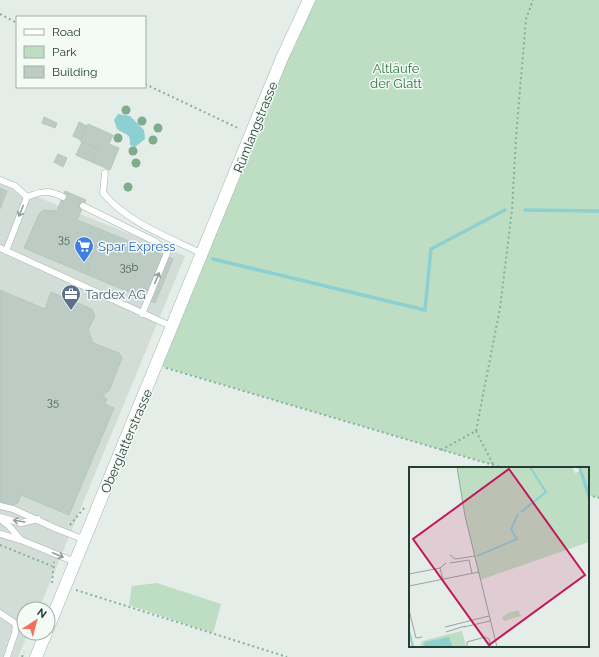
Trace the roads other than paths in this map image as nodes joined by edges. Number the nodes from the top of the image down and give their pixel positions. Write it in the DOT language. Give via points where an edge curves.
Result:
graph roads {
  1 [pos="309,0"];
  2 [pos="105,173"];
  3 [pos="0,180"];
  4 [pos="27,197"];
  5 [pos="62,197"];
  6 [pos="83,206"];
  7 [pos="3,250"];
  8 [pos="203,254"];
  9 [pos="142,314"];
  10 [pos="173,327"];
  11 [pos="0,506"];
  12 [pos="0,518"];
  13 [pos="38,519"];
  14 [pos="0,534"];
  15 [pos="21,540"];
  16 [pos="85,540"];
  17 [pos="75,562"];
  18 [pos="56,608"];
  19 [pos="0,613"];
  20 [pos="43,641"];
  21 [pos="7,657"];
  22 [pos="36,657"];
  1 -- 8 [label="street, Rümlangstrasse" via="282,58"];
  2 -- 8 [label="lane" via="103,193 114,206 131,218"];
  3 -- 4 [label="lane" via="15,186"];
  4 -- 5 [label="lane" via="42,191 54,192"];
  4 -- 7 [label="lane, one-way"];
  9 -- 6 [label="lane, one-way" via="167,253 156,242"];
  7 -- 9 [label="lane"];
  8 -- 10 [label="street, Oberglatterstrasse"];
  9 -- 10 [label="lane"];
  10 -- 16 [label="street, Oberglatterstrasse"];
  11 -- 13 [label="lane"];
  13 -- 12 [label="lane, one-way" via="21,523"];
  12 -- 15 [label="lane"];
  13 -- 16 [label="lane"];
  14 -- 15 [label="lane"];
  15 -- 17 [label="lane, one-way"];
  16 -- 17 [label="street, Oberglatterstrasse"];
  17 -- 18 [label="street, Oberglatterstrasse"];
  19 -- 21 [label="lane" via="16,624"];
  20 -- 22 [label="street"];
}
